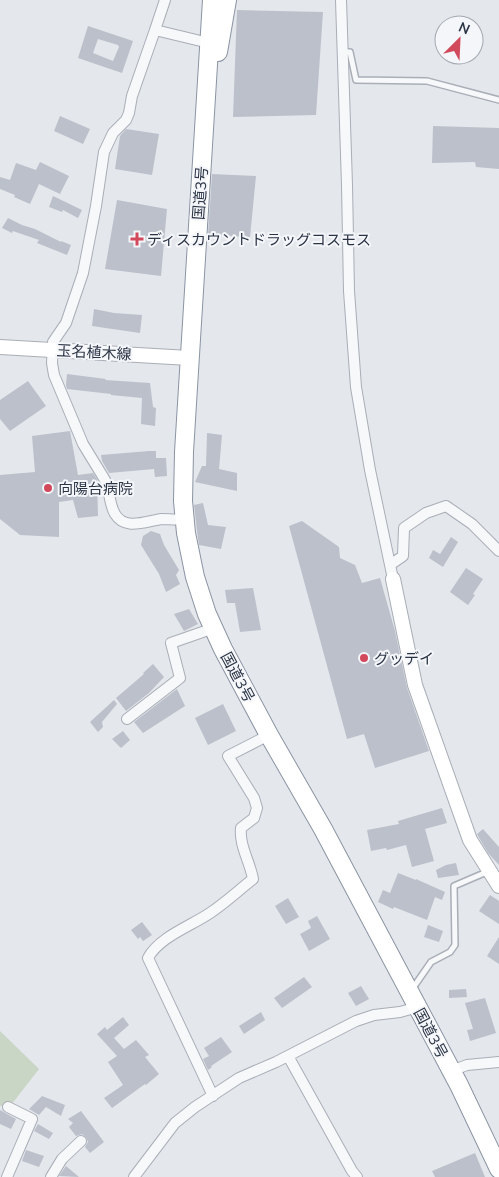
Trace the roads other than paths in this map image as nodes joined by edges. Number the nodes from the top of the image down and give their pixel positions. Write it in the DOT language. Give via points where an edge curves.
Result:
graph roads {
  1 [pos="165,0"];
  2 [pos="212,0"];
  3 [pos="228,0"];
  4 [pos="340,0"];
  5 [pos="154,30"];
  6 [pos="209,43"];
  7 [pos="342,52"];
  8 [pos="499,100"];
  9 [pos="204,132"];
  10 [pos="0,347"];
  11 [pos="52,350"];
  12 [pos="189,358"];
  13 [pos="185,519"];
  14 [pos="499,550"];
  15 [pos="390,564"];
  16 [pos="393,578"];
  17 [pos="214,628"];
  18 [pos="127,719"];
  19 [pos="269,735"];
  20 [pos="490,871"];
  21 [pos="499,886"];
  22 [pos="414,1000"];
  23 [pos="288,1056"];
  24 [pos="499,1062"];
  25 [pos="451,1071"];
  26 [pos="213,1096"];
  27 [pos="8,1107"];
  28 [pos="81,1141"];
  29 [pos="499,1168"];
  30 [pos="7,1177"];
  31 [pos="51,1177"];
  32 [pos="134,1177"];
  33 [pos="357,1177"];
  1 -- 5 [label="street"];
  2 -- 6 [label="highway, 国道3号"];
  3 -- 9 [label="highway, 国道3号"];
  4 -- 7 [label="street"];
  5 -- 6 [label="street"];
  5 -- 11 [label="street" via="129,113 113,133 104,152 82,274 66,323 53,342"];
  6 -- 9 [label="highway, 国道3号"];
  7 -- 8 [label="lane" via="350,52 356,80 427,81"];
  7 -- 15 [label="street" via="349,291 356,387"];
  9 -- 12 [label="highway, 国道3号"];
  10 -- 11 [label="street, 玉名植木線"];
  11 -- 12 [label="street, 玉名植木線"];
  11 -- 13 [label="street" via="54,375 83,444 108,486 114,513 125,523 133,524"];
  12 -- 13 [label="highway, 国道3号" via="184,452"];
  13 -- 17 [label="highway, 国道3号" via="194,577"];
  14 -- 15 [label="street" via="472,524 446,506 426,513 404,528 403,556"];
  15 -- 16 [label="street"];
  16 -- 20 [label="street" via="415,685 470,840"];
  17 -- 18 [label="street" via="171,643 180,678"];
  17 -- 19 [label="highway, 国道3号"];
  19 -- 22 [label="highway, 国道3号"];
  19 -- 26 [label="street" via="228,756 257,808 254,818 241,828 240,837 253,879 212,912 165,940 148,958"];
  20 -- 21 [label="street"];
  20 -- 22 [label="lane" via="454,886 455,945 450,952 431,962"];
  22 -- 23 [label="street" via="400,1012 356,1021"];
  22 -- 25 [label="highway, 国道3号"];
  23 -- 26 [label="street" via="240,1078"];
  23 -- 33 [label="street"];
  24 -- 25 [label="street" via="467,1065"];
  25 -- 29 [label="highway, 国道3号"];
  26 -- 32 [label="street" via="175,1123"];
  27 -- 30 [label="street" via="32,1119"];
  28 -- 31 [label="street" via="62,1159"];
}
